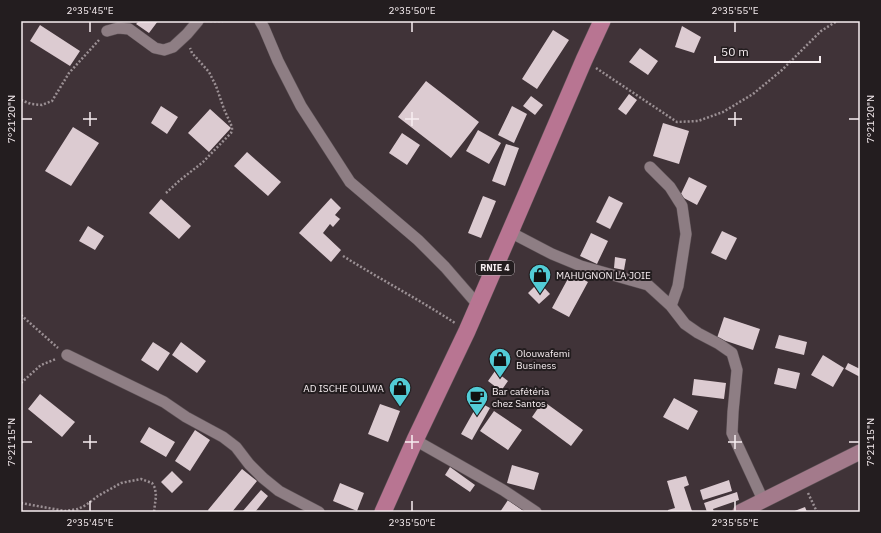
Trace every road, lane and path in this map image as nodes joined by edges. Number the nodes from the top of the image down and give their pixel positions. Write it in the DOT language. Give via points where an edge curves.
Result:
graph roads {
  1 [pos="198,21"];
  2 [pos="209,21"];
  3 [pos="223,21"];
  4 [pos="260,21"];
  5 [pos="602,21"];
  6 [pos="837,21"];
  7 [pos="107,31"];
  8 [pos="187,34"];
  9 [pos="584,60"];
  10 [pos="21,100"];
  11 [pos="650,166"];
  12 [pos="166,193"];
  13 [pos="510,232"];
  14 [pos="343,256"];
  15 [pos="478,305"];
  16 [pos="671,306"];
  17 [pos="21,315"];
  18 [pos="467,331"];
  19 [pos="67,355"];
  20 [pos="21,383"];
  21 [pos="415,440"];
  22 [pos="860,452"];
  23 [pos="802,481"];
  24 [pos="763,500"];
  25 [pos="21,503"];
  26 [pos="154,512"];
  27 [pos="319,512"];
  28 [pos="383,512"];
  29 [pos="536,512"];
  30 [pos="740,512"];
  31 [pos="817,512"];
  1 -- 8 [label="street"];
  2 -- 3 [label="path"];
  4 -- 15 [label="street" via="301,106 350,182 418,240"];
  5 -- 9 [label="main road, RNIE 4"];
  6 -- 9 [label="path" via="821,31 782,70 753,94 723,112 698,121 677,122"];
  7 -- 8 [label="street" via="129,29 155,48 164,50 174,47"];
  7 -- 10 [label="path" via="69,73 52,101 42,105"];
  8 -- 12 [label="path" via="192,53 213,79 232,130 203,162"];
  9 -- 13 [label="main road, RNIE 4"];
  11 -- 16 [label="street" via="670,187 682,206 686,234 678,286"];
  13 -- 15 [label="main road, RNIE 4"];
  13 -- 16 [label="street" via="581,266 648,285"];
  14 -- 18 [label="path"];
  15 -- 18 [label="main road, RNIE 4"];
  16 -- 24 [label="street" via="685,324 732,353 737,370 732,433"];
  17 -- 19 [label="path"];
  18 -- 21 [label="main road, RNIE 4"];
  19 -- 20 [label="path" via="41,364"];
  19 -- 27 [label="street" via="164,402 223,437 236,447 263,478 280,491"];
  21 -- 28 [label="main road, RNIE 4"];
  21 -- 29 [label="street" via="503,490"];
  22 -- 23 [label="street"];
  23 -- 24 [label="street"];
  23 -- 31 [label="path"];
  24 -- 30 [label="street"];
  25 -- 26 [label="path" via="65,511 78,509 121,483 141,479 152,483 155,488"];
}
